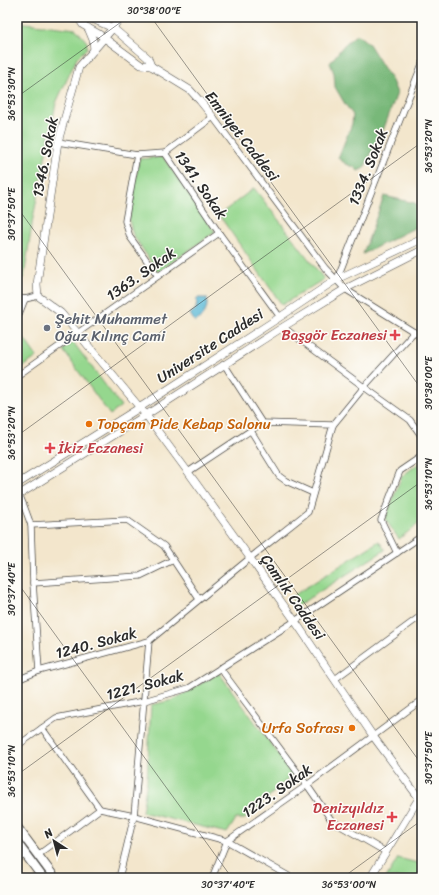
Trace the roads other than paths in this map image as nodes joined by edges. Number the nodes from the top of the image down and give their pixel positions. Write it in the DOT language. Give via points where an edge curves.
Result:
graph roads {
  1 [pos="62,17"];
  2 [pos="88,17"];
  3 [pos="120,17"];
  4 [pos="79,18"];
  5 [pos="88,28"];
  6 [pos="113,28"];
  7 [pos="105,38"];
  8 [pos="94,50"];
  9 [pos="422,64"];
  10 [pos="151,66"];
  11 [pos="213,117"];
  12 [pos="58,142"];
  13 [pos="165,153"];
  14 [pos="137,155"];
  15 [pos="219,233"];
  16 [pos="422,239"];
  17 [pos="422,250"];
  18 [pos="158,276"];
  19 [pos="337,279"];
  20 [pos="345,289"];
  21 [pos="38,296"];
  22 [pos="17,298"];
  23 [pos="25,299"];
  24 [pos="280,317"];
  25 [pos="17,319"];
  26 [pos="283,327"];
  27 [pos="414,332"];
  28 [pos="79,333"];
  29 [pos="422,337"];
  30 [pos="224,364"];
  31 [pos="17,376"];
  32 [pos="364,387"];
  33 [pos="139,408"];
  34 [pos="146,415"];
  35 [pos="262,423"];
  36 [pos="333,425"];
  37 [pos="251,431"];
  38 [pos="422,437"];
  39 [pos="422,456"];
  40 [pos="188,472"];
  41 [pos="17,484"];
  42 [pos="313,493"];
  43 [pos="18,495"];
  44 [pos="31,525"];
  45 [pos="422,536"];
  46 [pos="397,553"];
  47 [pos="250,558"];
  48 [pos="173,560"];
  49 [pos="32,583"];
  50 [pos="199,599"];
  51 [pos="422,615"];
  52 [pos="295,621"];
  53 [pos="149,641"];
  54 [pos="220,668"];
  55 [pos="39,671"];
  56 [pos="335,679"];
  57 [pos="17,680"];
  58 [pos="422,700"];
  59 [pos="144,701"];
  60 [pos="42,728"];
  61 [pos="373,736"];
  62 [pos="17,746"];
  63 [pos="307,785"];
  64 [pos="421,800"];
  65 [pos="100,809"];
  66 [pos="134,816"];
  67 [pos="17,827"];
  68 [pos="227,841"];
  69 [pos="17,843"];
  70 [pos="386,852"];
  71 [pos="25,854"];
  72 [pos="38,855"];
  73 [pos="17,860"];
  74 [pos="43,878"];
  75 [pos="55,878"];
  76 [pos="119,878"];
  77 [pos="212,878"];
  78 [pos="289,878"];
  79 [pos="370,878"];
  1 -- 4 [label="street, Emniyet Caddesi"];
  2 -- 4 [label="street, Emniyet Caddesi"];
  2 -- 6 [label="street, Emniyet Caddesi"];
  3 -- 6 [label="street, 1346. Sokak"];
  4 -- 5 [label="street"];
  5 -- 7 [label="street"];
  5 -- 8 [label="street"];
  6 -- 7 [label="street, 1346. Sokak"];
  6 -- 10 [label="street, Emniyet Caddesi" via="148,58"];
  7 -- 8 [label="street, 1346. Sokak"];
  7 -- 10 [label="street" via="141,65"];
  8 -- 12 [label="street, 1346. Sokak" via="79,67"];
  9 -- 19 [label="street, 1334. Sokak"];
  10 -- 11 [label="street, Emniyet Caddesi" via="190,90"];
  11 -- 13 [label="street"];
  11 -- 19 [label="street, Emniyet Caddesi" via="325,268"];
  12 -- 14 [label="street, 1341. Sokak"];
  12 -- 21 [label="street, 1346. Sokak" via="37,284"];
  13 -- 14 [label="street, 1341. Sokak"];
  13 -- 15 [label="street, 1341. Sokak"];
  14 -- 18 [label="street" via="125,221 130,237"];
  15 -- 18 [label="street, 1363. Sokak"];
  15 -- 24 [label="street, 1341. Sokak"];
  16 -- 19 [label="street, Universite Caddesi"];
  17 -- 20 [label="street, Universite Caddesi"];
  18 -- 28 [label="street, 1363. Sokak"];
  19 -- 20 [label="street, Emniyet Caddesi"];
  19 -- 24 [label="street, Universite Caddesi"];
  20 -- 26 [label="street, Universite Caddesi"];
  20 -- 27 [label="street, Emniyet Caddesi"];
  21 -- 23 [label="street"];
  21 -- 28 [label="street" via="61,312"];
  22 -- 23 [label="street"];
  23 -- 25 [label="street"];
  24 -- 33 [label="street, Universite Caddesi"];
  26 -- 30 [label="street, Universite Caddesi"];
  26 -- 32 [label="street"];
  27 -- 29 [label="street, Emniyet Caddesi"];
  27 -- 32 [label="street"];
  28 -- 31 [label="street, 1363. Sokak"];
  28 -- 33 [label="street"];
  30 -- 34 [label="street, Universite Caddesi"];
  30 -- 35 [label="street"];
  32 -- 36 [label="street"];
  32 -- 38 [label="street" via="410,420"];
  33 -- 34 [label="street, Çamlık Caddesi"];
  33 -- 41 [label="street, Universite Caddesi"];
  34 -- 40 [label="street, Çamlık Caddesi"];
  34 -- 43 [label="street, Universite Caddesi"];
  35 -- 36 [label="street"];
  35 -- 37 [label="street"];
  36 -- 42 [label="street, 1240. Sokak"];
  37 -- 40 [label="street"];
  37 -- 42 [label="street" via="279,476"];
  39 -- 46 [label="street" via="400,471 381,520"];
  40 -- 47 [label="street, Çamlık Caddesi"];
  42 -- 47 [label="street, 1240. Sokak" via="308,512"];
  43 -- 44 [label="street"];
  44 -- 48 [label="street" via="128,520 164,546"];
  44 -- 49 [label="street"];
  45 -- 46 [label="street, 1221. Sokak"];
  46 -- 52 [label="street, 1221. Sokak"];
  47 -- 50 [label="street, 1240. Sokak"];
  47 -- 52 [label="street, Çamlık Caddesi"];
  48 -- 49 [label="street" via="140,576"];
  48 -- 50 [label="street"];
  49 -- 55 [label="street"];
  50 -- 53 [label="street, 1240. Sokak"];
  51 -- 56 [label="street"];
  52 -- 54 [label="street, 1221. Sokak"];
  52 -- 56 [label="street, Çamlık Caddesi"];
  53 -- 55 [label="street, 1240. Sokak"];
  53 -- 59 [label="street"];
  54 -- 59 [label="street, 1221. Sokak" via="189,688"];
  54 -- 63 [label="street"];
  55 -- 57 [label="street, 1240. Sokak"];
  56 -- 61 [label="street, Çamlık Caddesi"];
  58 -- 61 [label="street, 1223. Sokak"];
  59 -- 60 [label="street, 1221. Sokak" via="56,718"];
  59 -- 66 [label="street"];
  60 -- 62 [label="street, 1221. Sokak"];
  60 -- 65 [label="street"];
  61 -- 63 [label="street, 1223. Sokak"];
  61 -- 64 [label="street, Çamlık Caddesi"];
  63 -- 68 [label="street, 1223. Sokak"];
  63 -- 70 [label="street" via="332,821"];
  64 -- 70 [label="street"];
  65 -- 66 [label="street"];
  65 -- 72 [label="street"];
  66 -- 68 [label="street"];
  66 -- 76 [label="street"];
  67 -- 72 [label="main road"];
  68 -- 77 [label="street"];
  68 -- 78 [label="street"];
  69 -- 71 [label="main road"];
  70 -- 79 [label="street"];
  71 -- 73 [label="street"];
  71 -- 74 [label="main road"];
  72 -- 75 [label="main road"];
}
